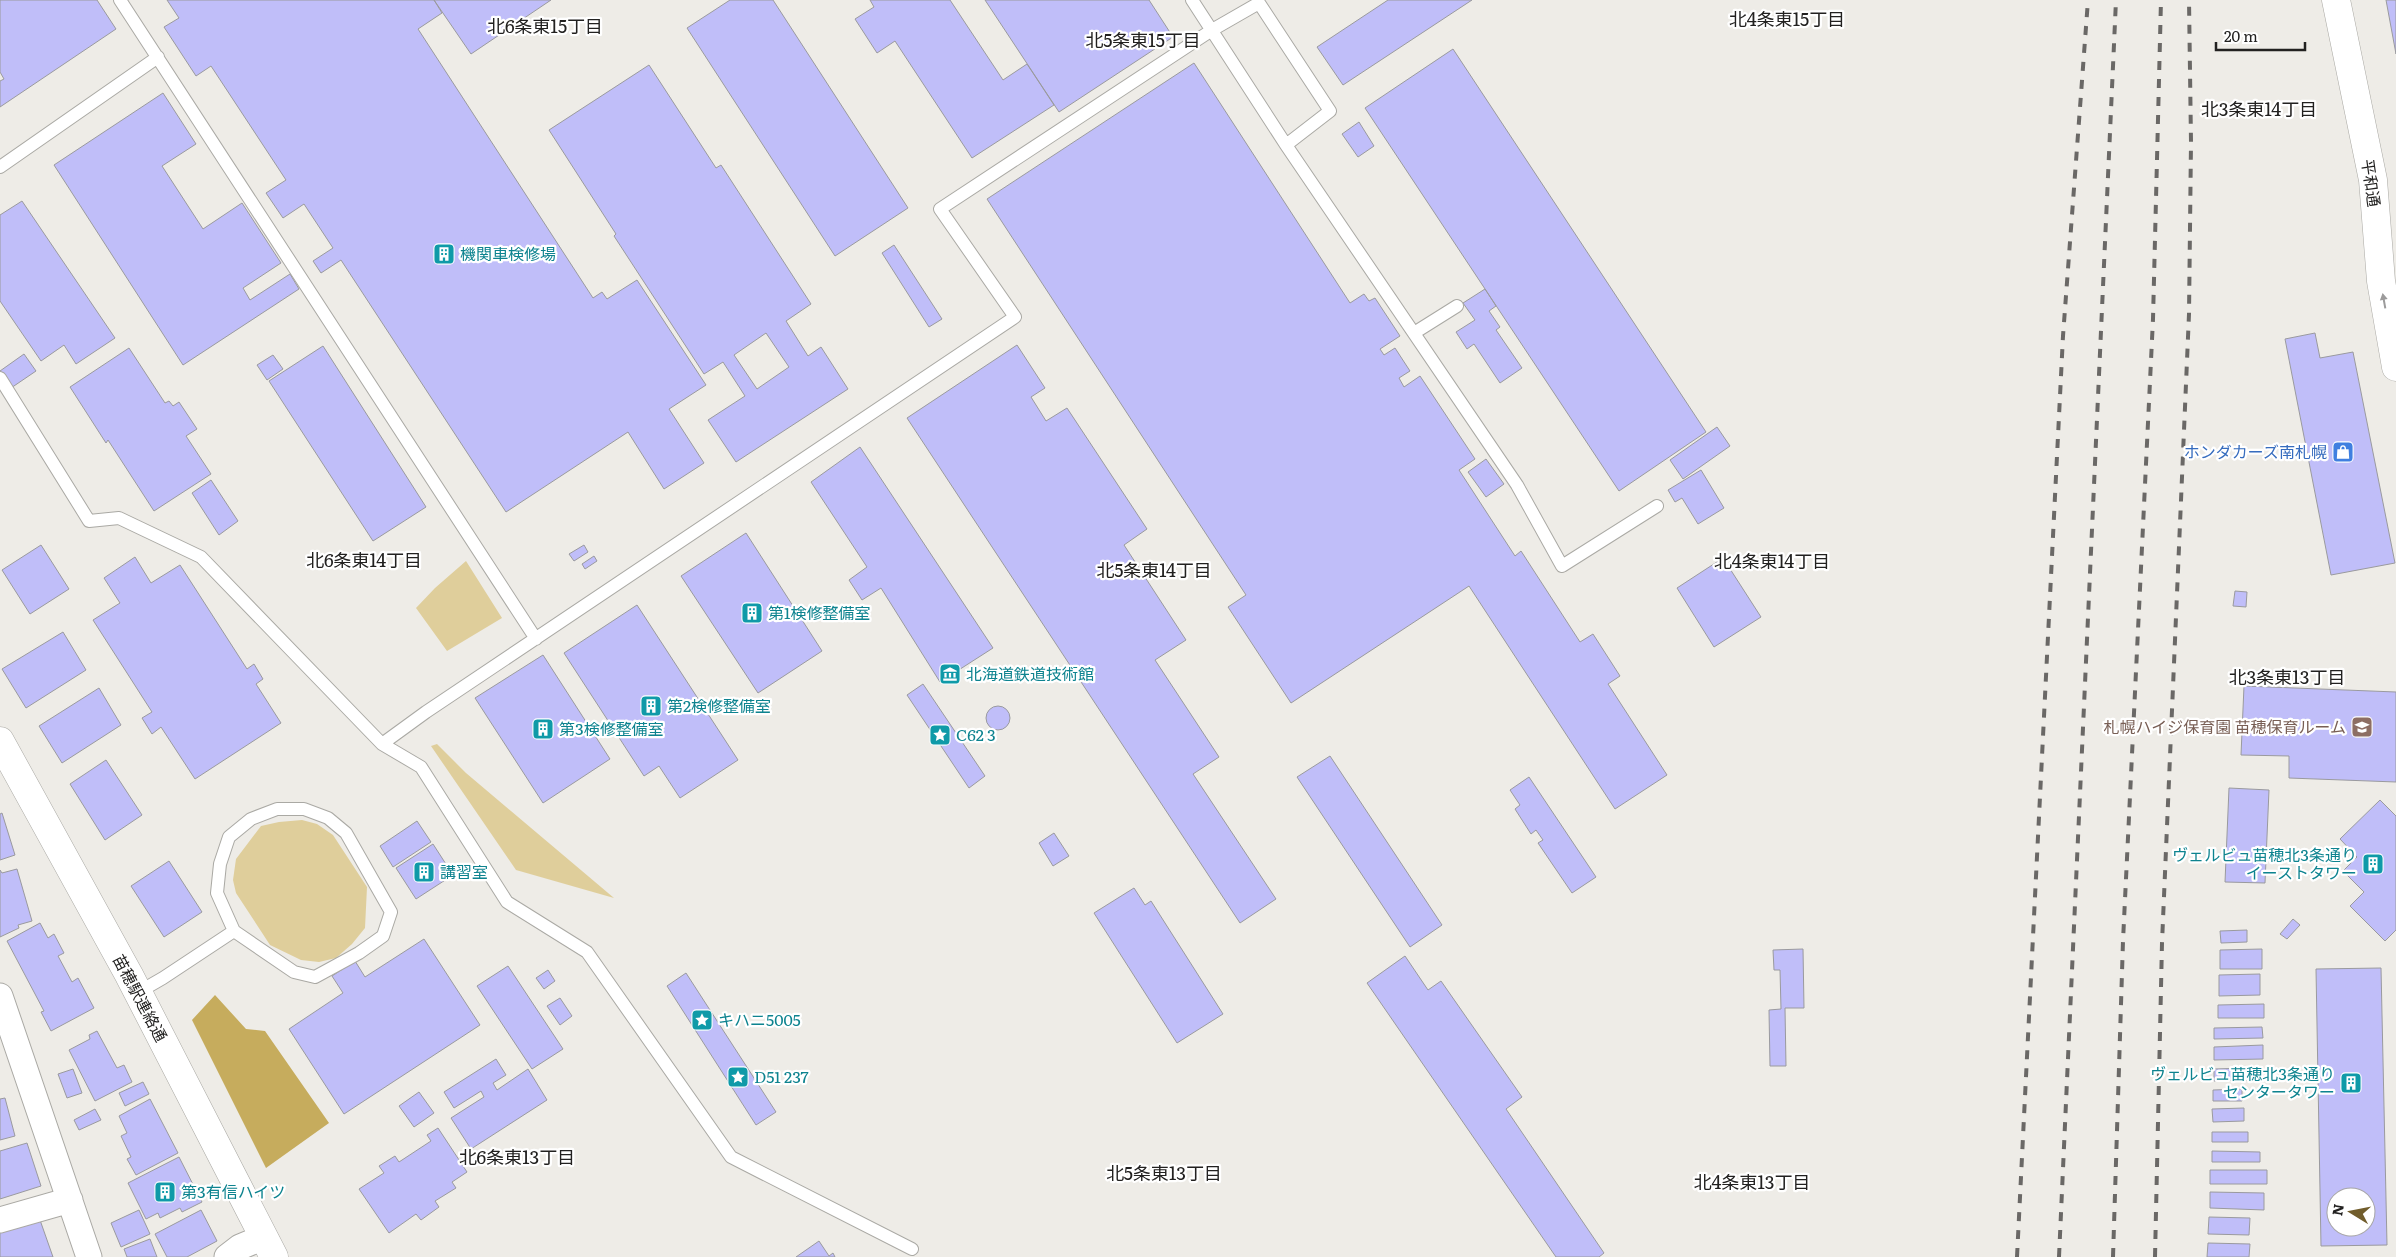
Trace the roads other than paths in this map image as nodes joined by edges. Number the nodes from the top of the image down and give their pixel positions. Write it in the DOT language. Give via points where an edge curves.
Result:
graph roads {
  1 [pos="120,0"];
  2 [pos="1192,0"];
  3 [pos="2336,0"];
  4 [pos="1212,30"];
  5 [pos="158,57"];
  6 [pos="1286,145"];
  7 [pos="0,167"];
  8 [pos="2372,180"];
  9 [pos="2396,241"];
  10 [pos="1457,306"];
  11 [pos="1414,333"];
  12 [pos="2396,366"];
  13 [pos="0,378"];
  14 [pos="1657,506"];
  15 [pos="536,640"];
  16 [pos="0,741"];
  17 [pos="382,744"];
  18 [pos="234,931"];
  19 [pos="137,992"];
  20 [pos="0,996"];
  21 [pos="7,1037"];
  22 [pos="70,1200"];
  23 [pos="0,1220"];
  24 [pos="269,1247"];
  25 [pos="912,1249"];
  26 [pos="90,1257"];
  27 [pos="227,1257"];
  1 -- 5 [label="lane"];
  2 -- 4 [label="lane"];
  3 -- 8 [label="street, 平和通"];
  4 -- 6 [label="lane"];
  4 -- 6 [label="lane" via="1259,3 1330,111"];
  4 -- 15 [label="lane" via="940,209 1015,317"];
  5 -- 7 [label="lane"];
  5 -- 15 [label="lane"];
  6 -- 11 [label="lane"];
  8 -- 9 [label="street"];
  12 -- 8 [label="street, 平和通, one-way" via="2381,281"];
  10 -- 11 [label="lane"];
  11 -- 14 [label="lane" via="1517,485 1562,566"];
  13 -- 17 [label="lane" via="89,521 119,518 201,558"];
  15 -- 17 [label="lane"];
  16 -- 19 [label="street, 苗穂駅連絡通"];
  17 -- 25 [label="lane" via="421,767 508,902 587,952 731,1157"];
  18 -- 18 [label="lane" via="217,893 220,864 226,846 230,837 251,818 277,808 304,809 328,818 346,833 391,912 383,936 315,977 294,972"];
  18 -- 19 [label="lane"];
  19 -- 24 [label="street, 苗穂駅連絡通"];
  20 -- 21 [label="street"];
  21 -- 22 [label="street"];
  22 -- 23 [label="street"];
  22 -- 26 [label="street"];
  24 -- 27 [label="street" via="240,1247"];
}
